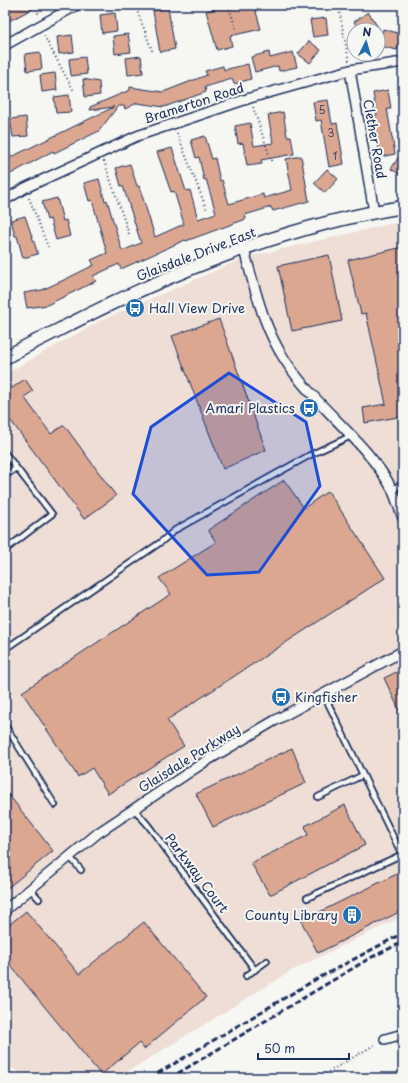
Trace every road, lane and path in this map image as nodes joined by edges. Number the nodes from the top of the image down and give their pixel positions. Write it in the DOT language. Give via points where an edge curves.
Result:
graph roads {
  1 [pos="77,5"];
  2 [pos="135,5"];
  3 [pos="228,5"];
  4 [pos="338,5"];
  5 [pos="38,26"];
  6 [pos="236,29"];
  7 [pos="5,45"];
  8 [pos="153,53"];
  9 [pos="403,62"];
  10 [pos="350,70"];
  11 [pos="74,91"];
  12 [pos="250,98"];
  13 [pos="173,124"];
  14 [pos="101,152"];
  15 [pos="272,163"];
  16 [pos="25,188"];
  17 [pos="5,200"];
  18 [pos="403,207"];
  19 [pos="207,210"];
  20 [pos="374,212"];
  21 [pos="129,234"];
  22 [pos="48,247"];
  23 [pos="244,250"];
  24 [pos="7,354"];
  25 [pos="351,436"];
  26 [pos="5,453"];
  27 [pos="16,468"];
  28 [pos="5,476"];
  29 [pos="403,484"];
  30 [pos="392,489"];
  31 [pos="403,518"];
  32 [pos="5,550"];
  33 [pos="5,649"];
  34 [pos="403,651"];
  35 [pos="323,694"];
  36 [pos="5,725"];
  37 [pos="363,775"];
  38 [pos="318,796"];
  39 [pos="55,805"];
  40 [pos="133,808"];
  41 [pos="403,855"];
  42 [pos="70,857"];
  43 [pos="81,870"];
  44 [pos="30,889"];
  45 [pos="306,898"];
  46 [pos="39,900"];
  47 [pos="5,910"];
  48 [pos="267,961"];
  49 [pos="256,970"];
  50 [pos="246,976"];
  51 [pos="403,1034"];
  52 [pos="385,1039"];
  53 [pos="318,1078"];
  1 -- 5 [label="street"];
  2 -- 8 [label="path"];
  3 -- 6 [label="path"];
  4 -- 10 [label="path"];
  5 -- 7 [label="street"];
  5 -- 11 [label="path"];
  9 -- 10 [label="street, Bramerton Road"];
  10 -- 12 [label="street, Bramerton Road"];
  10 -- 20 [label="street, Clether Road"];
  12 -- 13 [label="street, Bramerton Road"];
  12 -- 15 [label="path"];
  13 -- 14 [label="street, Bramerton Road"];
  13 -- 19 [label="path"];
  14 -- 16 [label="street, Bramerton Road"];
  14 -- 21 [label="path"];
  16 -- 17 [label="street, Bramerton Road"];
  16 -- 22 [label="path"];
  18 -- 20 [label="street, Glaisdale Drive East"];
  20 -- 23 [label="street, Glaisdale Drive East" via="301,231"];
  23 -- 24 [label="street, Glaisdale Drive East" via="144,288"];
  23 -- 25 [label="street" via="270,336 309,391"];
  25 -- 30 [label="street"];
  25 -- 33 [label="lane" via="310,455 175,530"];
  26 -- 27 [label="lane"];
  27 -- 28 [label="lane"];
  27 -- 32 [label="lane" via="52,514"];
  29 -- 30 [label="lane"];
  30 -- 31 [label="street"];
  34 -- 35 [label="street, Glaisdale Parkway"];
  35 -- 37 [label="lane"];
  35 -- 40 [label="street, Glaisdale Parkway" via="203,763"];
  36 -- 39 [label="lane"];
  37 -- 38 [label="lane"];
  37 -- 41 [label="lane"];
  40 -- 42 [label="street, Glaisdale Parkway"];
  40 -- 49 [label="lane, Parkway Court"];
  41 -- 45 [label="lane"];
  42 -- 43 [label="lane"];
  42 -- 44 [label="street, Glaisdale Parkway"];
  44 -- 46 [label="lane"];
  44 -- 47 [label="street, Glaisdale Parkway"];
  48 -- 49 [label="lane"];
  49 -- 50 [label="lane"];
  51 -- 52 [label="street"];
  52 -- 53 [label="path"];
}
